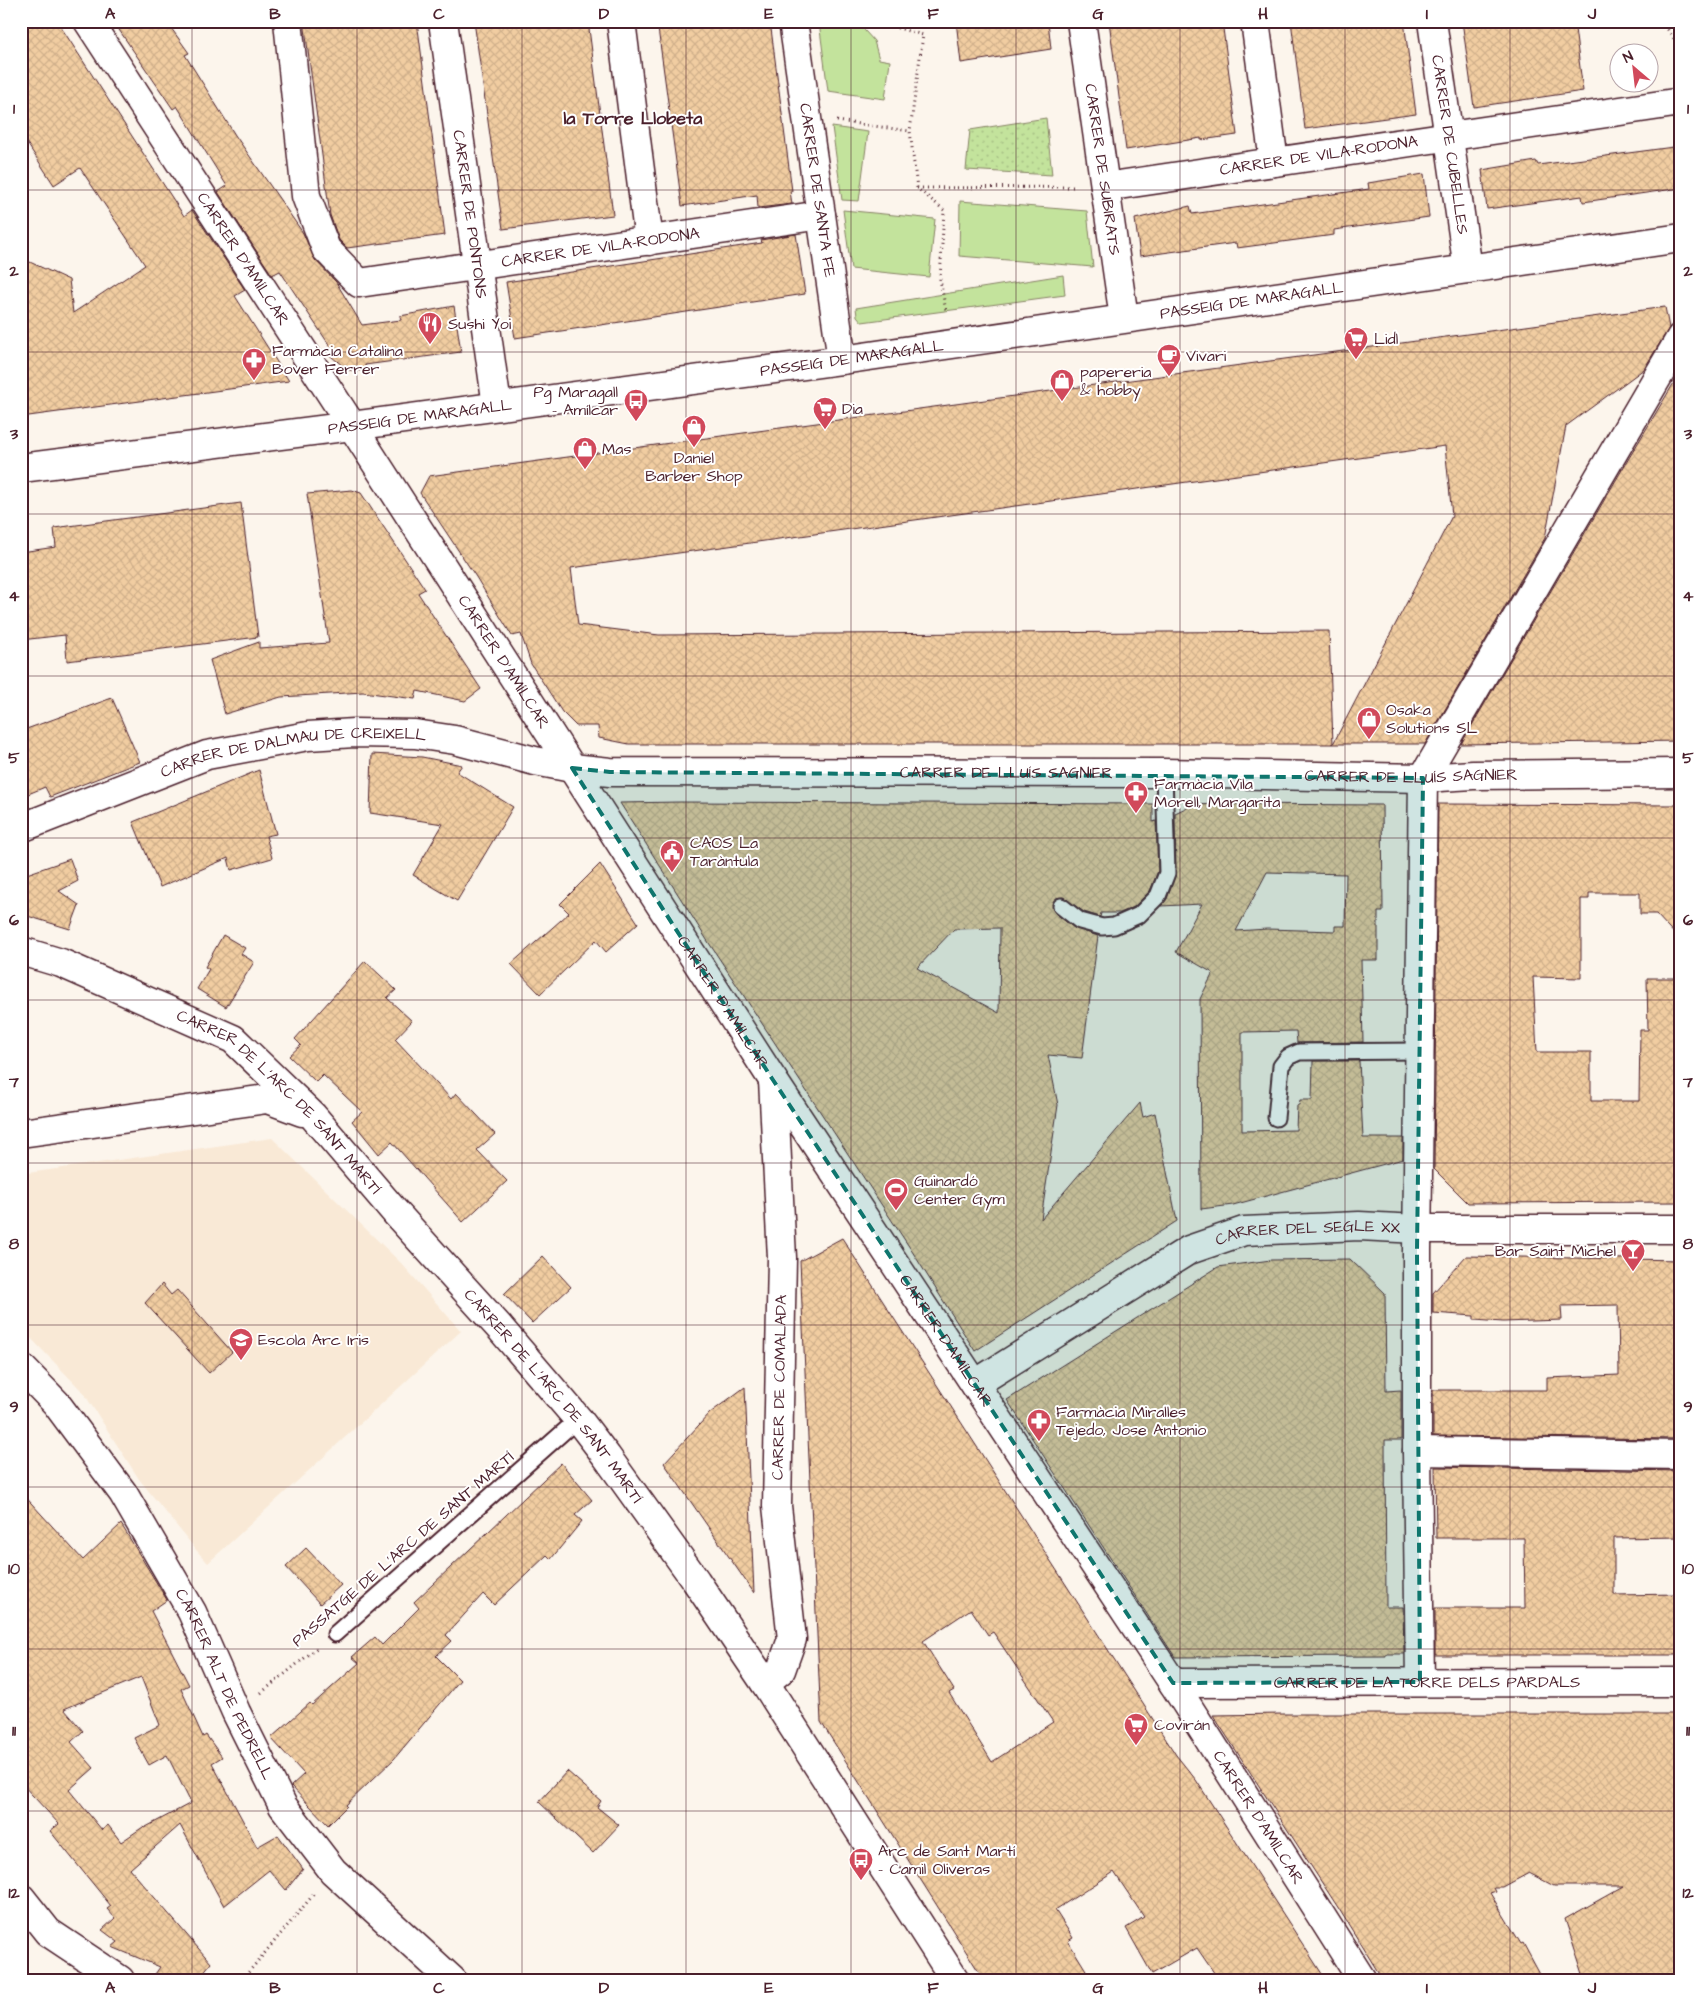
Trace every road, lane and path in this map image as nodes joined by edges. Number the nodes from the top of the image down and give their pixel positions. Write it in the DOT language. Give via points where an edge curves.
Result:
graph roads {
  1 [pos="88,21"];
  2 [pos="288,21"];
  3 [pos="443,21"];
  4 [pos="620,21"];
  5 [pos="793,21"];
  6 [pos="873,21"];
  7 [pos="1081,21"];
  8 [pos="1255,21"];
  9 [pos="1432,21"];
  10 [pos="1662,21"];
  11 [pos="1681,49"];
  12 [pos="1681,102"];
  13 [pos="807,117"];
  14 [pos="910,131"];
  15 [pos="1448,137"];
  16 [pos="1274,162"];
  17 [pos="1105,187"];
  18 [pos="917,188"];
  19 [pos="821,216"];
  20 [pos="1681,238"];
  21 [pos="648,241"];
  22 [pos="477,266"];
  23 [pos="1468,269"];
  24 [pos="946,311"];
  25 [pos="1124,318"];
  26 [pos="1681,336"];
  27 [pos="842,360"];
  28 [pos="496,406"];
  29 [pos="352,426"];
  30 [pos="21,468"];
  31 [pos="572,768"];
  32 [pos="1164,773"];
  33 [pos="1681,773"];
  34 [pos="1423,778"];
  35 [pos="21,828"];
  36 [pos="1060,906"];
  37 [pos="21,951"];
  38 [pos="1420,1051"];
  39 [pos="773,1080"];
  40 [pos="313,1116"];
  41 [pos="1276,1118"];
  42 [pos="21,1134"];
  43 [pos="1418,1229"];
  44 [pos="1681,1229"];
  45 [pos="21,1367"];
  46 [pos="975,1384"];
  47 [pos="578,1419"];
  48 [pos="1417,1451"];
  49 [pos="1681,1454"];
  50 [pos="335,1634"];
  51 [pos="1420,1682"];
  52 [pos="1681,1682"];
  53 [pos="765,1683"];
  54 [pos="1172,1683"];
  55 [pos="257,1696"];
  56 [pos="316,1892"];
  57 [pos="21,1898"];
  58 [pos="120,1980"];
  59 [pos="242,1980"];
  60 [pos="452,1980"];
  61 [pos="955,1980"];
  62 [pos="1362,1980"];
  1 -- 29 [label="street, CARRER D'AMÍLCAR"];
  2 -- 22 [label="street, CARRER DE VILA-RODONA" via="306,196 326,249 359,283"];
  3 -- 22 [label="street, CARRER DE PONTONS"];
  4 -- 21 [label="street"];
  5 -- 13 [label="street, CARRER DE SANTA FE"];
  6 -- 14 [label="path" via="923,35"];
  7 -- 17 [label="street, CARRER DE SUBIRATS"];
  8 -- 16 [label="street"];
  9 -- 15 [label="street, CARRER DE CUBELLES"];
  10 -- 11 [label="path"];
  12 -- 15 [label="street, CARRER DE VILA-RODONA"];
  13 -- 14 [label="path"];
  13 -- 19 [label="street, CARRER DE SANTA FE"];
  14 -- 18 [label="path"];
  15 -- 16 [label="street, CARRER DE VILA-RODONA"];
  15 -- 23 [label="street, CARRER DE CUBELLES"];
  16 -- 17 [label="street, CARRER DE VILA-RODONA"];
  17 -- 18 [label="path"];
  17 -- 25 [label="street, CARRER DE SUBIRATS"];
  18 -- 24 [label="path" via="944,210 940,279"];
  19 -- 21 [label="street, CARRER DE VILA-RODONA"];
  19 -- 27 [label="street, CARRER DE SANTA FE"];
  20 -- 23 [label="street, PASSEIG DE MARAGALL"];
  21 -- 22 [label="street, CARRER DE VILA-RODONA"];
  22 -- 28 [label="street, CARRER DE PONTONS"];
  23 -- 25 [label="street, PASSEIG DE MARAGALL"];
  25 -- 27 [label="street, PASSEIG DE MARAGALL"];
  26 -- 34 [label="street"];
  27 -- 28 [label="street, PASSEIG DE MARAGALL"];
  28 -- 29 [label="street, PASSEIG DE MARAGALL"];
  29 -- 30 [label="street, PASSEIG DE MARAGALL"];
  29 -- 31 [label="street, CARRER D'AMÍLCAR"];
  31 -- 32 [label="street, CARRER DE LLUÍS SAGNIER" via="610,772"];
  31 -- 35 [label="street, CARRER DE DALMAU DE CREIXELL" via="455,740 415,734 308,736 207,755"];
  31 -- 39 [label="street, CARRER D'AMÍLCAR"];
  32 -- 34 [label="street, CARRER DE LLUÍS SAGNIER"];
  32 -- 36 [label="lane" via="1168,873 1158,896 1139,915 1114,926 1102,927 1080,921"];
  33 -- 34 [label="street, CARRER DE LLUÍS SAGNIER"];
  34 -- 38 [label="street"];
  37 -- 40 [label="street, CARRER DE L'ARC DE SANT MARTÍ" via="61,964 233,1039"];
  38 -- 41 [label="lane" via="1299,1052 1288,1057 1281,1066"];
  38 -- 43 [label="street"];
  39 -- 46 [label="street, CARRER D'AMÍLCAR"];
  39 -- 53 [label="street, CARRER DE COMALADA" via="782,1258 777,1506 792,1639 781,1670"];
  40 -- 42 [label="street" via="267,1099"];
  40 -- 47 [label="street, CARRER DE L'ARC DE SANT MARTÍ"];
  43 -- 44 [label="street, CARRER DEL SEGLE XX"];
  43 -- 46 [label="street, CARRER DEL SEGLE XX" via="1359,1226 1244,1231 1189,1250"];
  43 -- 48 [label="street"];
  45 -- 60 [label="street, CARRER ALT DE PEDRELL" via="56,1402 123,1493 192,1612 236,1712 283,1806 333,1871"];
  46 -- 54 [label="street, CARRER D'AMÍLCAR"];
  47 -- 50 [label="lane, PASSATGE DE L'ARC DE SANT MARTÍ"];
  47 -- 53 [label="street, CARRER DE L'ARC DE SANT MARTÍ" via="696,1581"];
  48 -- 49 [label="street"];
  48 -- 51 [label="street"];
  50 -- 55 [label="path, PASSATGE DE L'ARC DE SANT MARTÍ"];
  51 -- 52 [label="street, CARRER DE LA TORRE DELS PARDALS"];
  51 -- 54 [label="street, CARRER DE LA TORRE DELS PARDALS"];
  53 -- 61 [label="street, CARRER DE L'ARC DE SANT MARTÍ"];
  54 -- 62 [label="street, CARRER D'AMÍLCAR"];
  56 -- 59 [label="path"];
  57 -- 58 [label="street" via="48,1932"];
}
